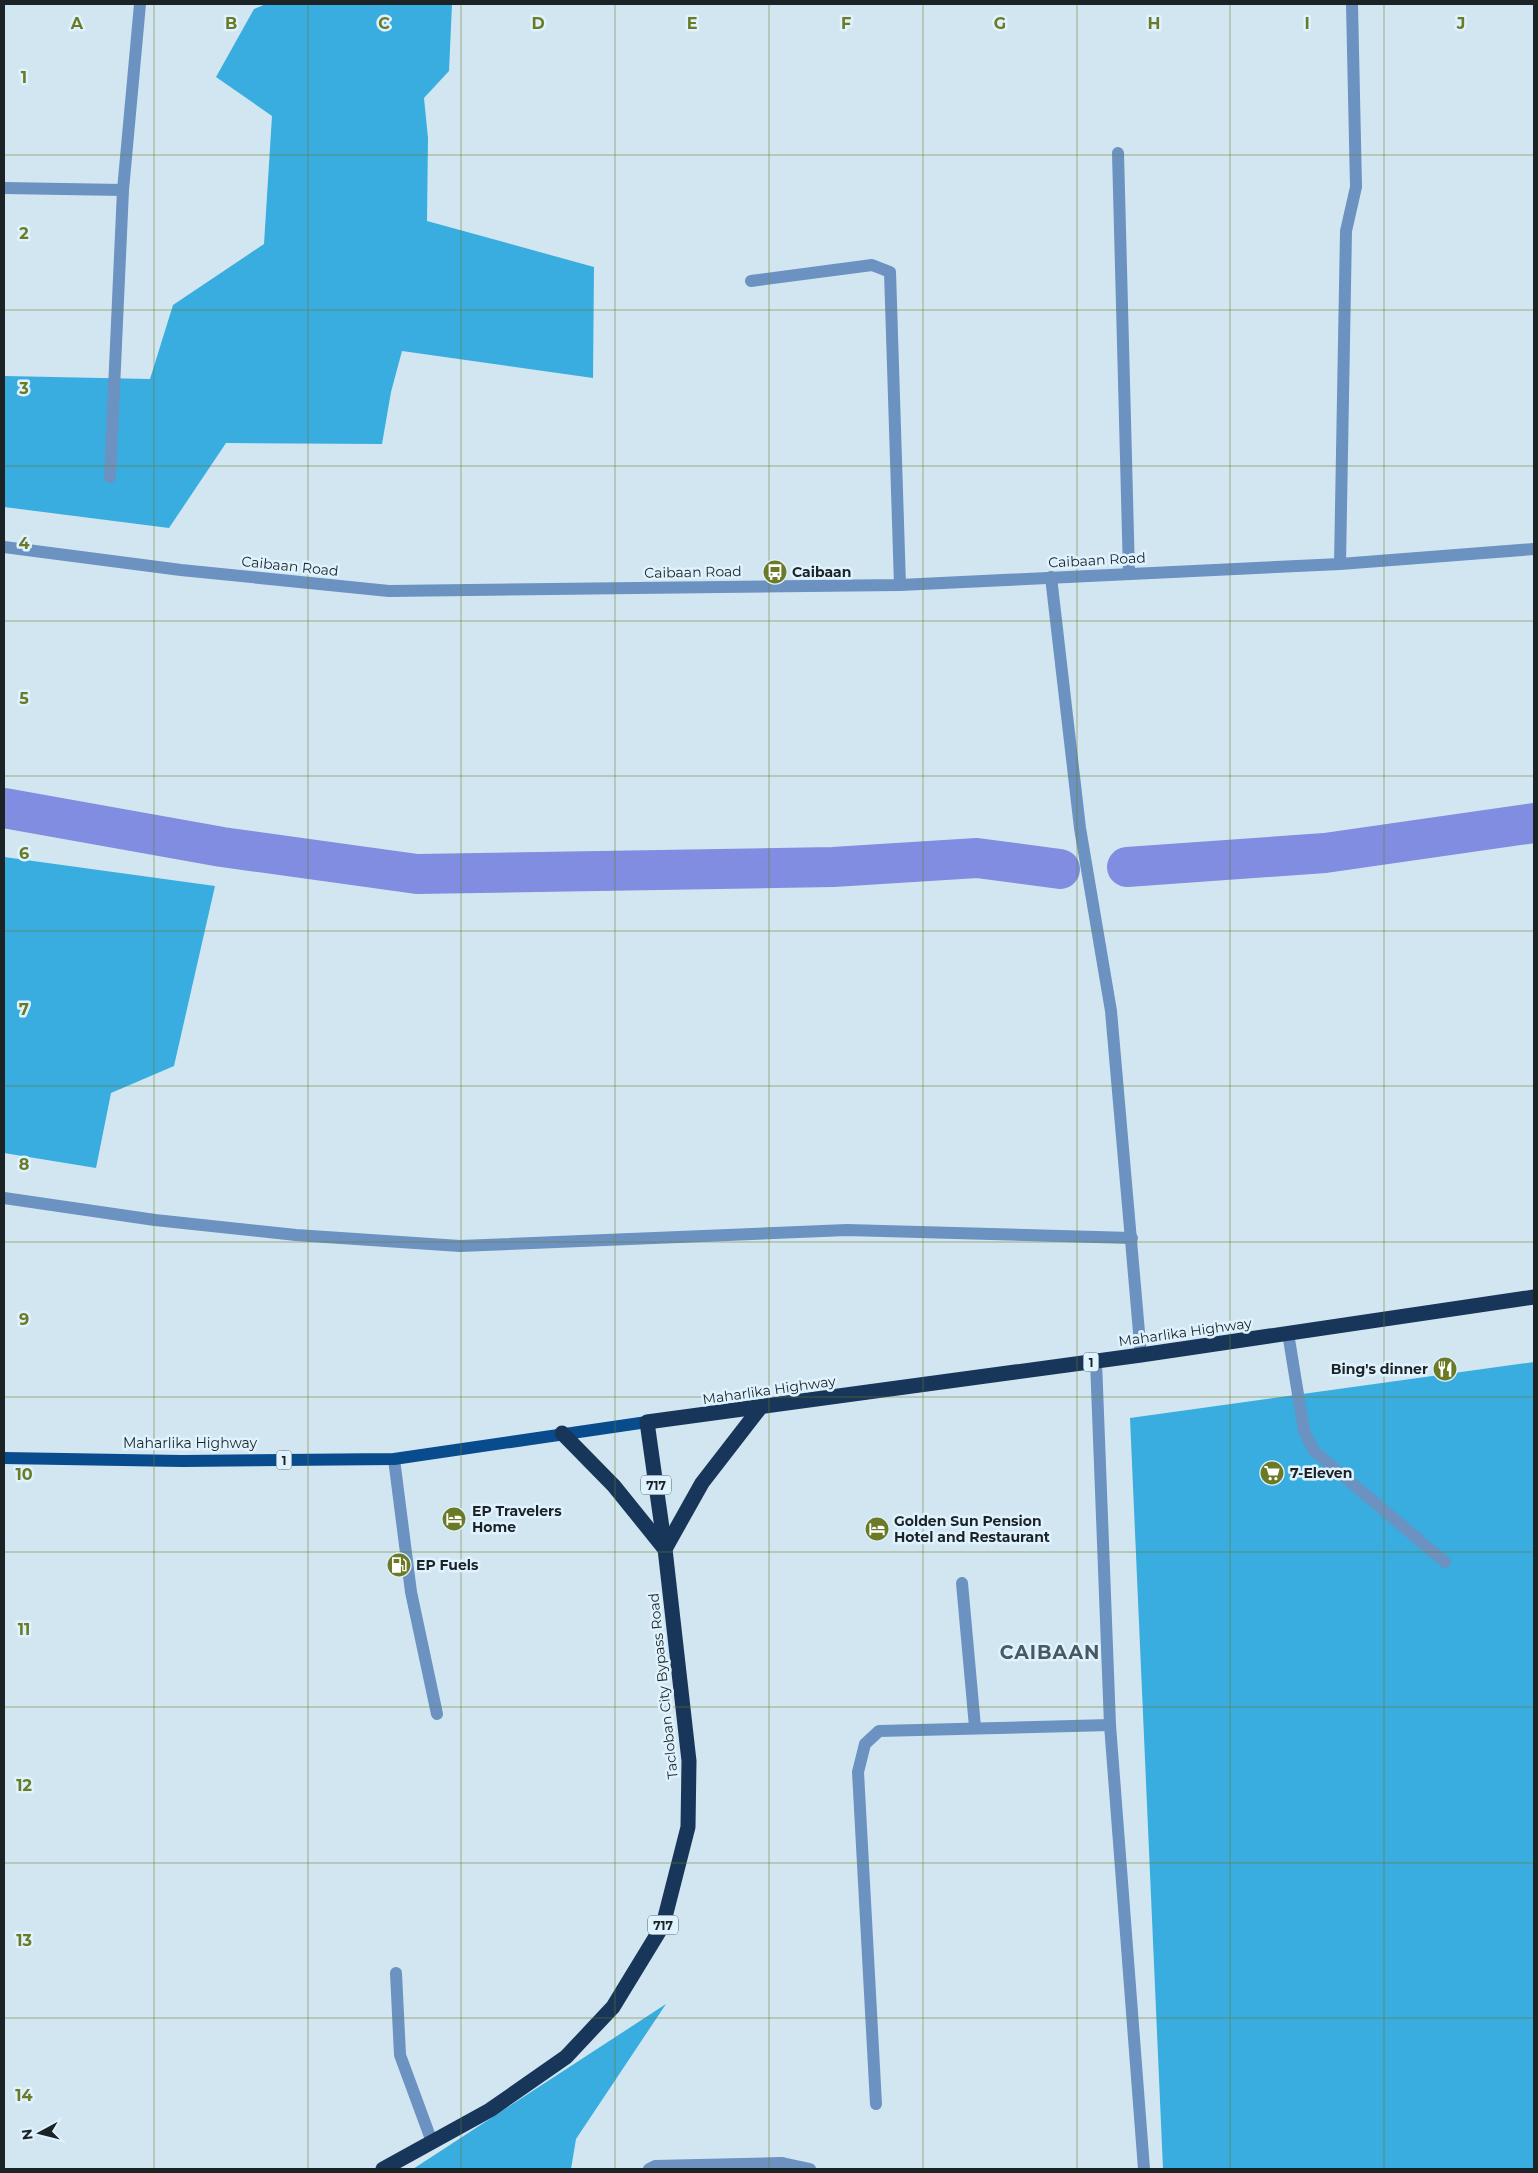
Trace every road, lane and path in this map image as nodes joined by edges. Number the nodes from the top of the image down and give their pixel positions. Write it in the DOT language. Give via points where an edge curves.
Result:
graph roads {
  1 [pos="140,4"];
  2 [pos="1352,4"];
  3 [pos="1118,153"];
  4 [pos="4,188"];
  5 [pos="123,190"];
  6 [pos="751,281"];
  7 [pos="110,477"];
  8 [pos="4,547"];
  9 [pos="1534,549"];
  10 [pos="1340,564"];
  11 [pos="1129,574"];
  12 [pos="1051,577"];
  13 [pos="900,585"];
  14 [pos="4,1198"];
  15 [pos="1132,1238"];
  16 [pos="1534,1297"];
  17 [pos="1288,1333"];
  18 [pos="1141,1355"];
  19 [pos="1096,1361"];
  20 [pos="760,1408"];
  21 [pos="647,1422"];
  22 [pos="562,1433"];
  23 [pos="4,1458"];
  24 [pos="394,1459"];
  25 [pos="665,1549"];
  26 [pos="1445,1562"];
  27 [pos="962,1583"];
  28 [pos="437,1714"];
  29 [pos="1110,1725"];
  30 [pos="976,1727"];
  31 [pos="396,1973"];
  32 [pos="876,2104"];
  33 [pos="432,2142"];
  34 [pos="782,2166"];
  35 [pos="383,2169"];
  36 [pos="649,2169"];
  37 [pos="810,2169"];
  38 [pos="1144,2169"];
  1 -- 5 [label="street"];
  2 -- 10 [label="street" via="1356,187 1346,231"];
  3 -- 11 [label="street"];
  4 -- 5 [label="street"];
  5 -- 7 [label="street"];
  6 -- 13 [label="street" via="872,265 890,272"];
  8 -- 13 [label="street, Caibaan Road" via="181,570 389,591"];
  9 -- 10 [label="street, Caibaan Road"];
  10 -- 11 [label="street, Caibaan Road"];
  11 -- 12 [label="street, Caibaan Road"];
  12 -- 13 [label="street, Caibaan Road"];
  12 -- 15 [label="street" via="1080,828 1111,1011"];
  14 -- 15 [label="street" via="296,1235 460,1246 847,1230"];
  15 -- 18 [label="street"];
  16 -- 17 [label="highway, Maharlika Highway / 1"];
  17 -- 18 [label="highway, Maharlika Highway / 1"];
  17 -- 26 [label="street" via="1304,1430 1314,1451"];
  18 -- 19 [label="highway, Maharlika Highway / 1"];
  19 -- 20 [label="highway, Maharlika Highway / 1"];
  19 -- 29 [label="street"];
  20 -- 21 [label="highway, Maharlika Highway / 1"];
  20 -- 25 [label="highway" via="702,1483"];
  21 -- 22 [label="main road, Maharlika Highway / 1"];
  21 -- 25 [label="highway, Tacloban City Bypass Road / 717"];
  22 -- 24 [label="main road, Maharlika Highway / 1"];
  22 -- 25 [label="highway" via="614,1486"];
  23 -- 24 [label="main road, Maharlika Highway / 1" via="182,1461"];
  24 -- 28 [label="street" via="411,1592"];
  25 -- 33 [label="highway, Tacloban City Bypass Road / 717" via="690,1761 688,1828 663,1924 613,2007 566,2057 490,2110"];
  27 -- 30 [label="street"];
  29 -- 30 [label="street"];
  29 -- 38 [label="street"];
  30 -- 32 [label="street" via="880,1731 865,1744 858,1772"];
  31 -- 33 [label="street" via="400,2055"];
  33 -- 35 [label="highway, Tacloban City Bypass Road / 717"];
  34 -- 36 [label="street" via="655,2166"];
  34 -- 37 [label="street"];
}
